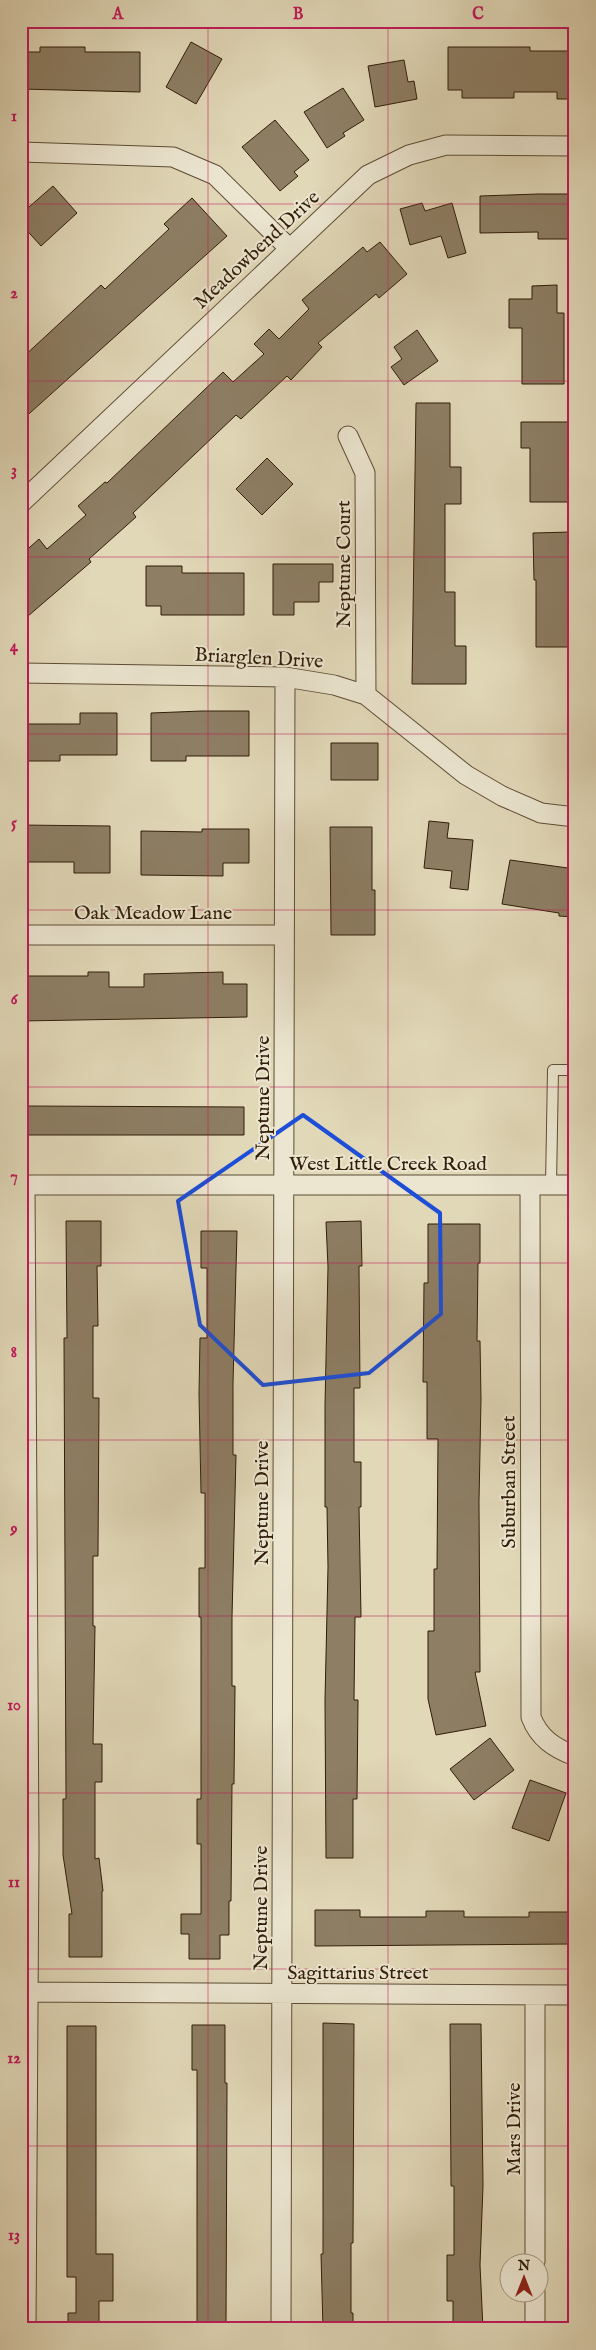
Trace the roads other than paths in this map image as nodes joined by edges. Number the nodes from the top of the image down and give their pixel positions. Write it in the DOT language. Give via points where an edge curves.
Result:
graph roads {
  1 [pos="575,146"];
  2 [pos="21,152"];
  3 [pos="288,248"];
  4 [pos="348,436"];
  5 [pos="21,503"];
  6 [pos="21,673"];
  7 [pos="285,677"];
  8 [pos="366,695"];
  9 [pos="575,817"];
  10 [pos="21,935"];
  11 [pos="284,935"];
  12 [pos="575,1070"];
  13 [pos="23,1185"];
  14 [pos="284,1185"];
  15 [pos="530,1185"];
  16 [pos="551,1185"];
  17 [pos="575,1185"];
  18 [pos="575,1756"];
  19 [pos="24,1992"];
  20 [pos="282,1994"];
  21 [pos="535,1995"];
  22 [pos="575,1995"];
  23 [pos="535,2252"];
  24 [pos="535,2302"];
  25 [pos="26,2329"];
  26 [pos="281,2329"];
  27 [pos="535,2329"];
  1 -- 3 [label="street, Meadowbend Drive" via="446,145 409,155 368,175"];
  2 -- 3 [label="street" via="173,157 214,175"];
  3 -- 5 [label="street, Meadowbend Drive"];
  4 -- 8 [label="street, Neptune Court" via="365,473"];
  6 -- 7 [label="street, Briarglen Drive"];
  7 -- 8 [label="street, Briarglen Drive" via="334,684"];
  7 -- 11 [label="street, Neptune Drive"];
  8 -- 9 [label="street, Briarglen Drive" via="466,775 541,813"];
  10 -- 11 [label="street, Oak Meadow Lane"];
  11 -- 14 [label="street, Neptune Drive"];
  12 -- 16 [label="lane" via="553,1070"];
  13 -- 14 [label="street, West Little Creek Road"];
  13 -- 19 [label="street" via="29,1837"];
  14 -- 15 [label="street, West Little Creek Road"];
  14 -- 20 [label="street, Neptune Drive"];
  15 -- 16 [label="street, West Little Creek Road"];
  15 -- 18 [label="street, Suburban Street" via="531,1717 536,1731 560,1750"];
  16 -- 17 [label="street, West Little Creek Road"];
  19 -- 20 [label="street, Sagittarius Street"];
  19 -- 25 [label="street"];
  20 -- 21 [label="street, Sagittarius Street"];
  20 -- 26 [label="street, Neptune Drive"];
  21 -- 22 [label="street, Sagittarius Street"];
  21 -- 23 [label="street, Mars Drive"];
  24 -- 27 [label="street"];
}
